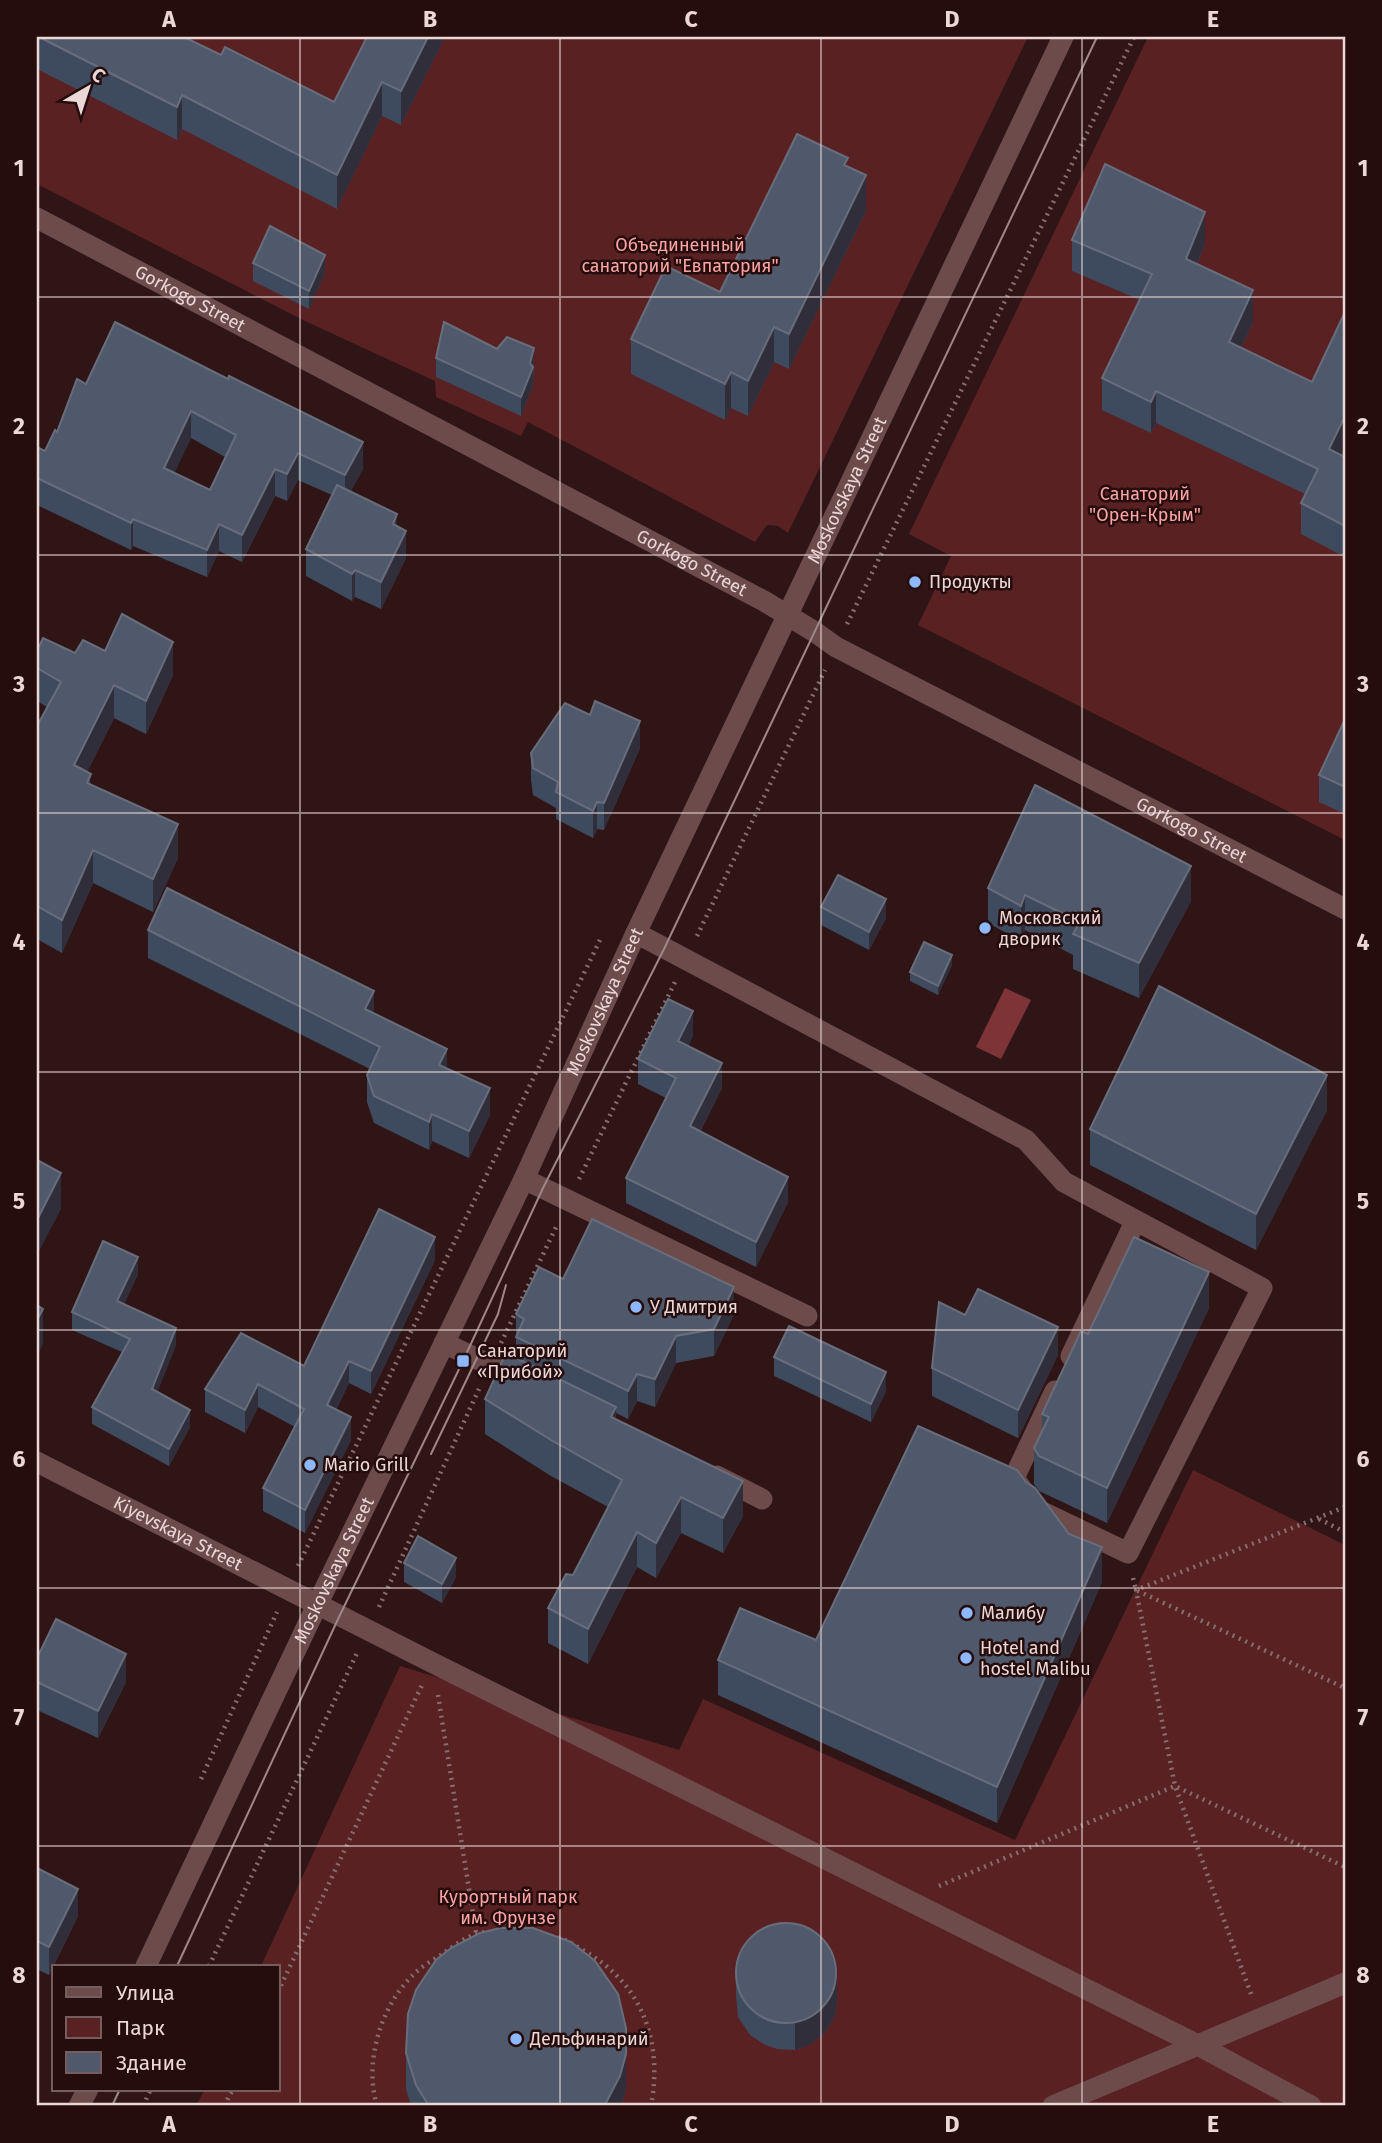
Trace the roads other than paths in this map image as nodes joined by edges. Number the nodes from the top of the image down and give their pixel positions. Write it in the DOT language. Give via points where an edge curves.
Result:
graph roads {
  1 [pos="1063,37"];
  2 [pos="37,218"];
  3 [pos="789,616"];
  4 [pos="1345,909"];
  5 [pos="636,933"];
  6 [pos="524,1179"];
  7 [pos="1135,1222"];
  8 [pos="807,1316"];
  9 [pos="444,1343"];
  10 [pos="540,1390"];
  11 [pos="37,1462"];
  12 [pos="700,1468"];
  13 [pos="762,1499"];
  14 [pos="317,1605"];
  15 [pos="146,1965"];
  16 [pos="1345,1983"];
  17 [pos="1198,2045"];
  18 [pos="87,2090"];
  19 [pos="79,2106"];
  20 [pos="1053,2106"];
  21 [pos="1311,2106"];
  1 -- 3 [label="street, Moskovskaya Street"];
  2 -- 3 [label="street, Gorkogo Street"];
  3 -- 4 [label="street, Gorkogo Street" via="836,647"];
  3 -- 5 [label="street, Moskovskaya Street"];
  5 -- 6 [label="street, Moskovskaya Street"];
  5 -- 7 [label="street" via="1027,1139 1064,1182"];
  6 -- 8 [label="street"];
  6 -- 9 [label="street, Moskovskaya Street"];
  7 -- 7 [label="street" via="1262,1288 1128,1553 1036,1509 1014,1478"];
  9 -- 10 [label="street"];
  9 -- 14 [label="street, Moskovskaya Street"];
  11 -- 14 [label="street, Kiyevskaya Street"];
  12 -- 13 [label="street"];
  14 -- 15 [label="street, Moskovskaya Street"];
  14 -- 17 [label="street, Kiyevskaya Street"];
  16 -- 17 [label="street"];
  17 -- 20 [label="street"];
  17 -- 21 [label="street, Kiyevskaya Street"];
  18 -- 19 [label="street"];
}
